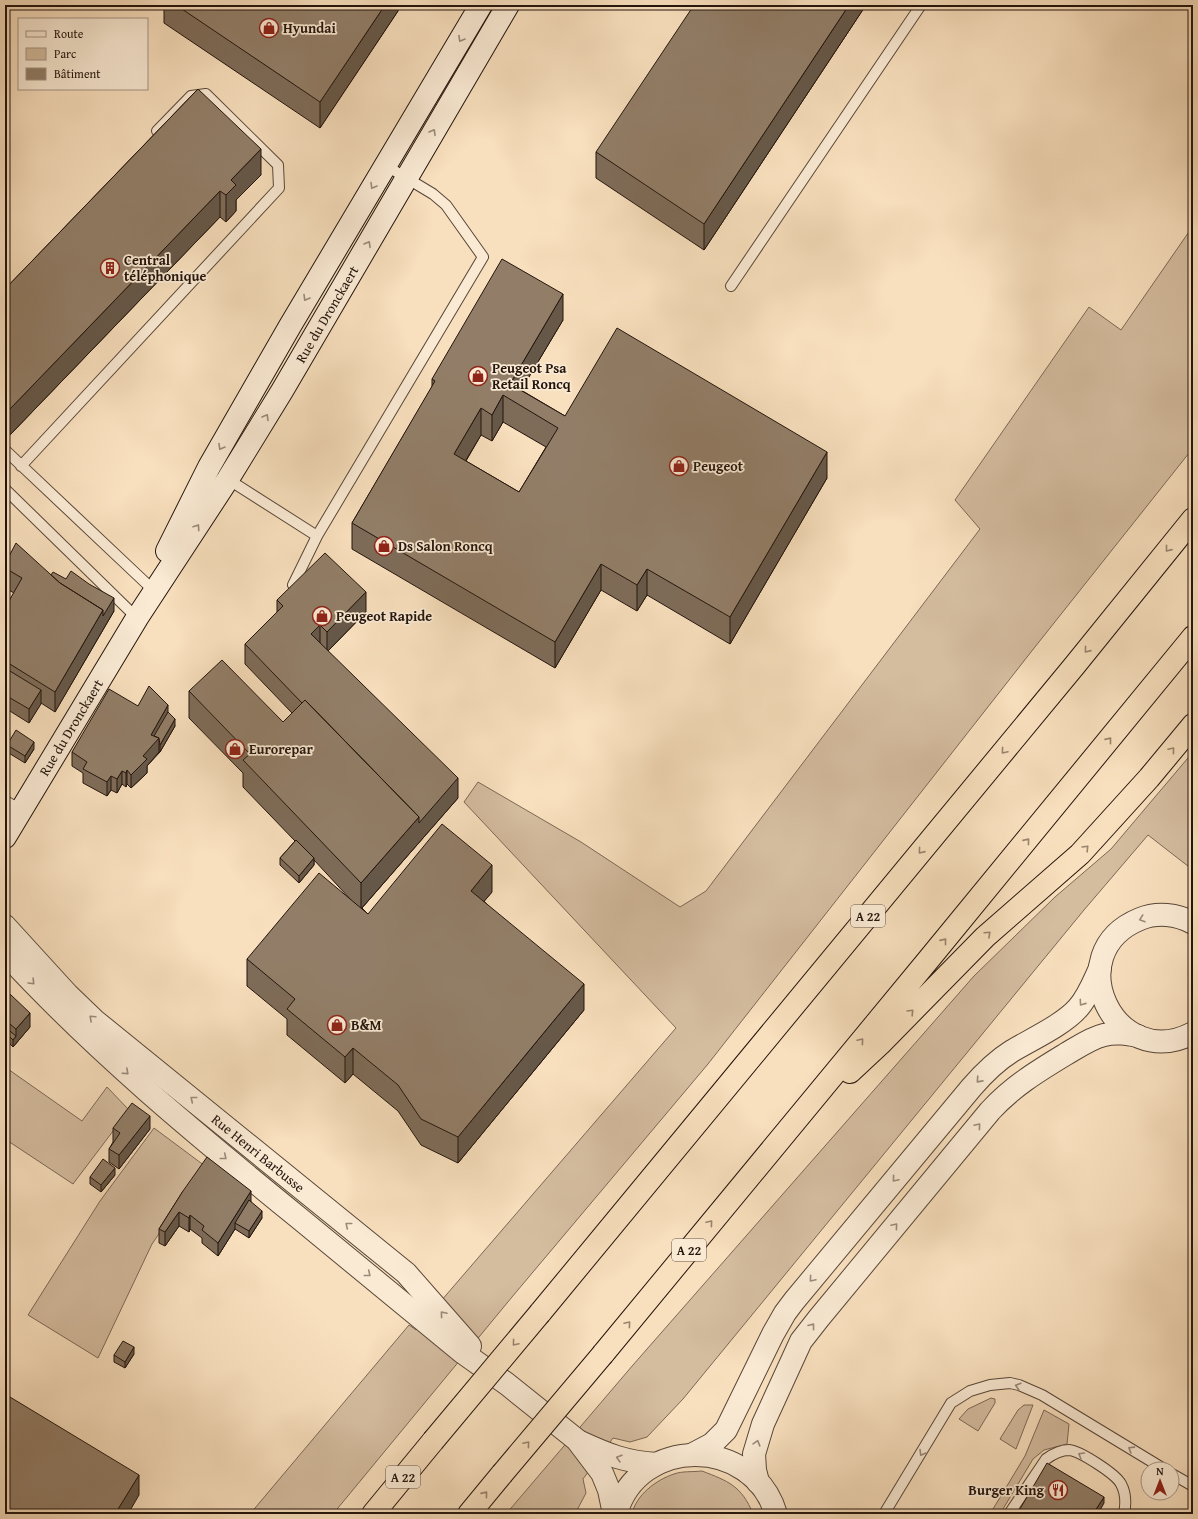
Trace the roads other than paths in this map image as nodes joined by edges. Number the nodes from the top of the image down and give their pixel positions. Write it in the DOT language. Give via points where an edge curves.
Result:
graph roads {
  1 [pos="480,5"];
  2 [pos="508,5"];
  3 [pos="921,5"];
  4 [pos="153,136"];
  5 [pos="386,165"];
  6 [pos="407,178"];
  7 [pos="732,286"];
  8 [pos="5,450"];
  9 [pos="22,466"];
  10 [pos="209,467"];
  11 [pos="228,479"];
  12 [pos="5,489"];
  13 [pos="1193,519"];
  14 [pos="318,536"];
  15 [pos="293,585"];
  16 [pos="149,586"];
  17 [pos="137,618"];
  18 [pos="1193,637"];
  19 [pos="1193,725"];
  20 [pos="11,811"];
  21 [pos="5,837"];
  22 [pos="1185,916"];
  23 [pos="5,926"];
  24 [pos="5,953"];
  25 [pos="1100,968"];
  26 [pos="1193,1033"];
  27 [pos="1138,1036"];
  28 [pos="800,1114"];
  29 [pos="507,1384"];
  30 [pos="577,1440"];
  31 [pos="693,1454"];
  32 [pos="1151,1461"];
  33 [pos="657,1464"];
  34 [pos="1180,1479"];
  35 [pos="758,1482"];
  36 [pos="1193,1486"];
  37 [pos="373,1514"];
  38 [pos="469,1514"];
  39 [pos="615,1514"];
  40 [pos="776,1514"];
  41 [pos="884,1514"];
  42 [pos="1009,1514"];
  43 [pos="1124,1514"];
  1 -- 5 [label="street, Rue du Dronckaert, one-way"];
  6 -- 2 [label="street, Rue du Dronckaert, one-way"];
  3 -- 7 [label="lane"];
  4 -- 9 [label="lane" via="191,96 206,94 278,165 279,188"];
  5 -- 6 [label="lane"];
  5 -- 10 [label="street, Rue du Dronckaert, one-way"];
  11 -- 6 [label="street, Rue du Dronckaert, one-way"];
  6 -- 14 [label="lane" via="433,194 446,206 483,257"];
  8 -- 9 [label="lane"];
  9 -- 16 [label="lane"];
  10 -- 11 [label="lane"];
  10 -- 16 [label="street, Rue du Dronckaert"];
  11 -- 14 [label="lane"];
  17 -- 11 [label="street, Rue du Dronckaert, one-way"];
  12 -- 17 [label="lane"];
  13 -- 37 [label="highway, A 22, one-way, bridge"];
  14 -- 15 [label="lane"];
  16 -- 17 [label="street, Rue du Dronckaert"];
  17 -- 20 [label="street, Rue du Dronckaert"];
  28 -- 18 [label="highway, A 22, one-way"];
  28 -- 19 [label="highway, one-way" via="880,1044 985,937 1080,854 1144,784"];
  20 -- 21 [label="street, Rue du Dronckaert"];
  22 -- 25 [label="street, one-way" via="1156,915 1143,918 1125,928 1114,937 1107,948"];
  29 -- 23 [label="street, Rue Henri Barbusse, one-way" via="406,1273 94,1020"];
  24 -- 29 [label="street, Rue Henri Barbusse, one-way" via="88,1037 190,1129 462,1352"];
  25 -- 27 [label="street" via="1101,989 1108,1009 1121,1025"];
  25 -- 31 [label="street, one-way" via="1087,996 1078,1008 1065,1019 1011,1052 990,1068 971,1088 794,1301 773,1334 726,1430 712,1444"];
  26 -- 27 [label="street" via="1179,1039 1165,1040 1151,1040"];
  35 -- 27 [label="street, one-way" via="754,1462 756,1446 763,1424 801,1341 990,1111 1028,1077 1095,1037 1112,1034"];
  38 -- 28 [label="highway, A 22, one-way, bridge"];
  29 -- 30 [label="street, Rue Henri Barbusse"];
  33 -- 30 [label="street, Rue Henri Barbusse, one-way" via="610,1456"];
  30 -- 39 [label="street, Rue Henri Barbusse" via="602,1472"];
  31 -- 33 [label="street" via="678,1456"];
  31 -- 35 [label="street" via="729,1461"];
  32 -- 41 [label="lane, one-way" via="1042,1395 1010,1383 990,1384 970,1391 952,1403"];
  33 -- 39 [label="street" via="635,1480"];
  34 -- 36 [label="lane"];
  35 -- 40 [label="street" via="770,1498"];
  43 -- 42 [label="lane, one-way" via="1124,1491 1115,1476 1077,1452 1068,1450 1053,1453 1046,1459"];
}
